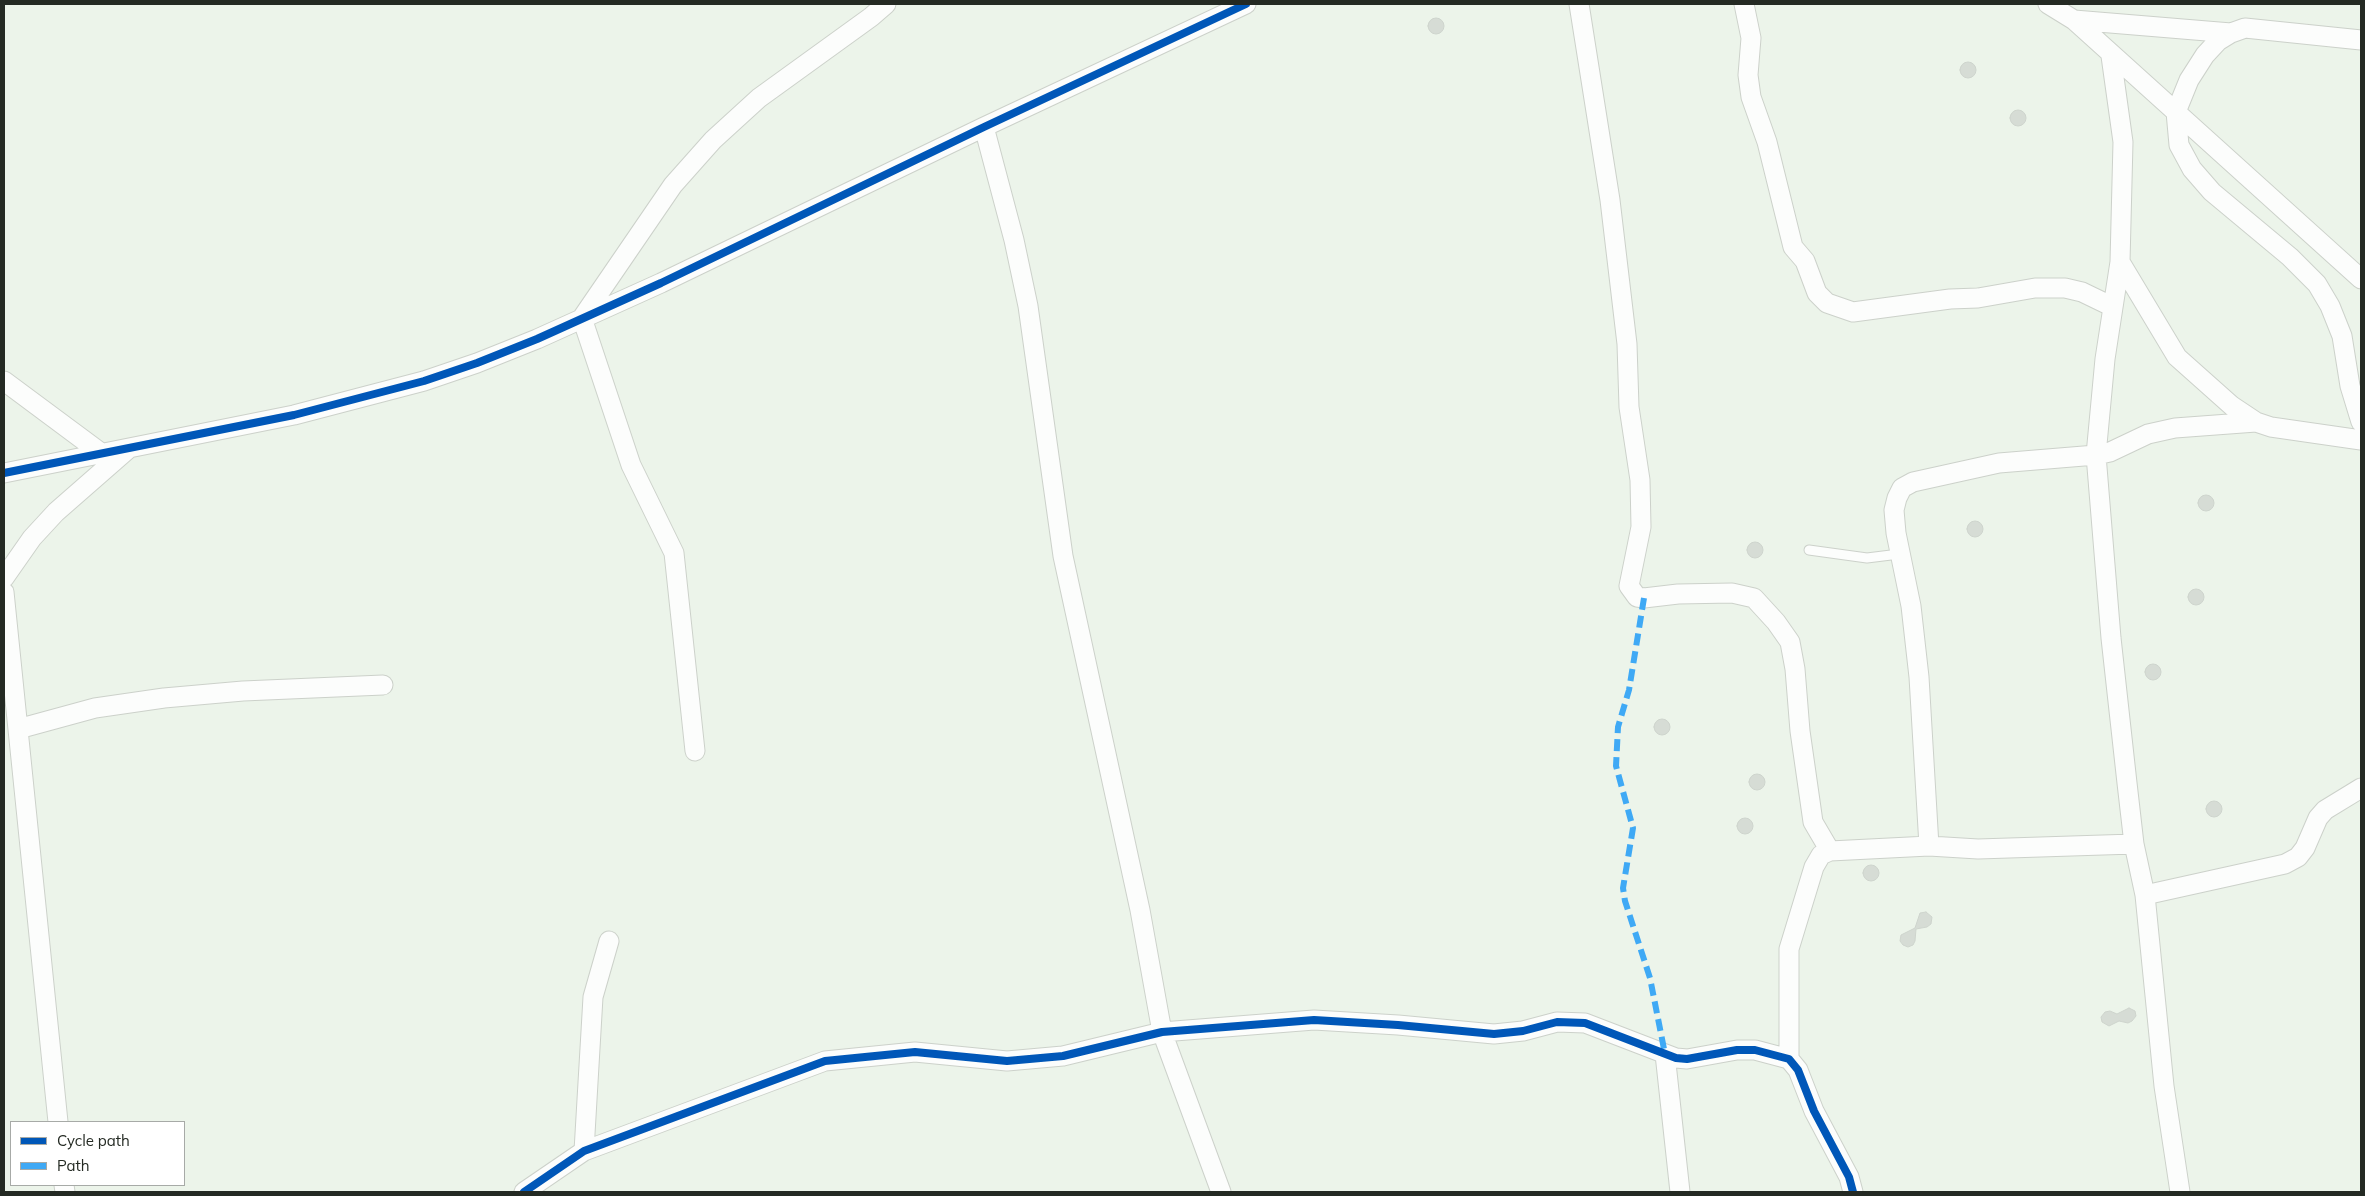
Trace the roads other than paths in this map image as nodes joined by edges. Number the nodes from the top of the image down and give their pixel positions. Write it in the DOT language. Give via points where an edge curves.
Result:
graph roads {
  1 [pos="886,4"];
  2 [pos="1246,4"];
  3 [pos="1579,4"];
  4 [pos="1744,4"];
  5 [pos="2061,10"];
  6 [pos="2231,32"];
  7 [pos="2361,40"];
  8 [pos="2111,56"];
  9 [pos="2176,112"];
  10 [pos="984,127"];
  11 [pos="2120,262"];
  12 [pos="2361,278"];
  13 [pos="2113,307"];
  14 [pos="582,318"];
  15 [pos="4,381"];
  16 [pos="2256,422"];
  17 [pos="2361,422"];
  18 [pos="2361,440"];
  19 [pos="128,449"];
  20 [pos="102,453"];
  21 [pos="2096,455"];
  22 [pos="4,473"];
  23 [pos="1808,550"];
  24 [pos="1899,554"];
  25 [pos="4,578"];
  26 [pos="4,592"];
  27 [pos="383,685"];
  28 [pos="18,729"];
  29 [pos="695,751"];
  30 [pos="2361,788"];
  31 [pos="2134,844"];
  32 [pos="1929,846"];
  33 [pos="1830,851"];
  34 [pos="2145,895"];
  35 [pos="610,941"];
  36 [pos="1162,1032"];
  37 [pos="1665,1054"];
  38 [pos="1789,1058"];
  39 [pos="58,1121"];
  40 [pos="584,1150"];
  41 [pos="524,1192"];
  42 [pos="1221,1192"];
  43 [pos="1680,1192"];
  44 [pos="1853,1192"];
  45 [pos="2180,1192"];
  1 -- 14 [label="street" via="759,98 713,140 673,185"];
  2 -- 10 [label="street"];
  3 -- 33 [label="street" via="1610,200 1627,344 1629,407 1640,480 1641,527 1629,586 1637,597 1644,598 1732,593 1754,598 1776,622 1790,642 1795,669 1813,822"];
  4 -- 13 [label="street" via="1751,38 1748,75 1751,97 1767,142 1793,247 1805,261 1817,293 1827,303 1840,309 1861,311 1978,298 2034,288 2065,288 2082,292"];
  5 -- 6 [label="street"];
  5 -- 8 [label="street"];
  6 -- 7 [label="street" via="2245,28"];
  6 -- 9 [label="street" via="2205,54 2189,80"];
  8 -- 9 [label="street"];
  8 -- 11 [label="street" via="2123,142"];
  9 -- 12 [label="street"];
  9 -- 17 [label="street" via="2179,145 2192,169 2212,192 2290,256 2317,284 2342,336 2350,386"];
  10 -- 14 [label="street"];
  10 -- 36 [label="street" via="1028,306 1064,556 1140,910"];
  11 -- 13 [label="street"];
  11 -- 16 [label="street" via="2177,357 2210,388"];
  13 -- 21 [label="street"];
  14 -- 19 [label="street" via="485,360 424,380 294,415"];
  14 -- 29 [label="street" via="632,465 674,553"];
  15 -- 20 [label="street"];
  16 -- 18 [label="street" via="2311,434"];
  16 -- 21 [label="street" via="2175,428 2148,434"];
  19 -- 20 [label="street"];
  19 -- 25 [label="street" via="56,512 32,538"];
  20 -- 22 [label="street"];
  21 -- 24 [label="street" via="1999,463 1913,482 1902,488 1894,510"];
  21 -- 31 [label="street" via="2111,638"];
  23 -- 24 [label="lane" via="1867,558"];
  24 -- 32 [label="street" via="1911,606 1919,677"];
  26 -- 28 [label="street"];
  27 -- 28 [label="street" via="164,698 94,708"];
  28 -- 39 [label="street"];
  30 -- 34 [label="street" via="2325,810 2305,848 2298,857 2285,864"];
  31 -- 32 [label="street" via="1978,849"];
  31 -- 34 [label="street"];
  32 -- 33 [label="street"];
  33 -- 38 [label="street" via="1821,856 1814,867 1789,950"];
  34 -- 45 [label="street" via="2164,1086"];
  35 -- 40 [label="street" via="593,997"];
  36 -- 37 [label="street" via="1314,1020 1494,1034 1557,1022 1585,1023"];
  36 -- 40 [label="street" via="1063,1056 1007,1061 915,1052 825,1061"];
  36 -- 42 [label="street"];
  37 -- 38 [label="street" via="1687,1059 1755,1050"];
  37 -- 43 [label="street"];
  38 -- 44 [label="street" via="1798,1070 1814,1111 1845,1168"];
  40 -- 41 [label="street"];
}
